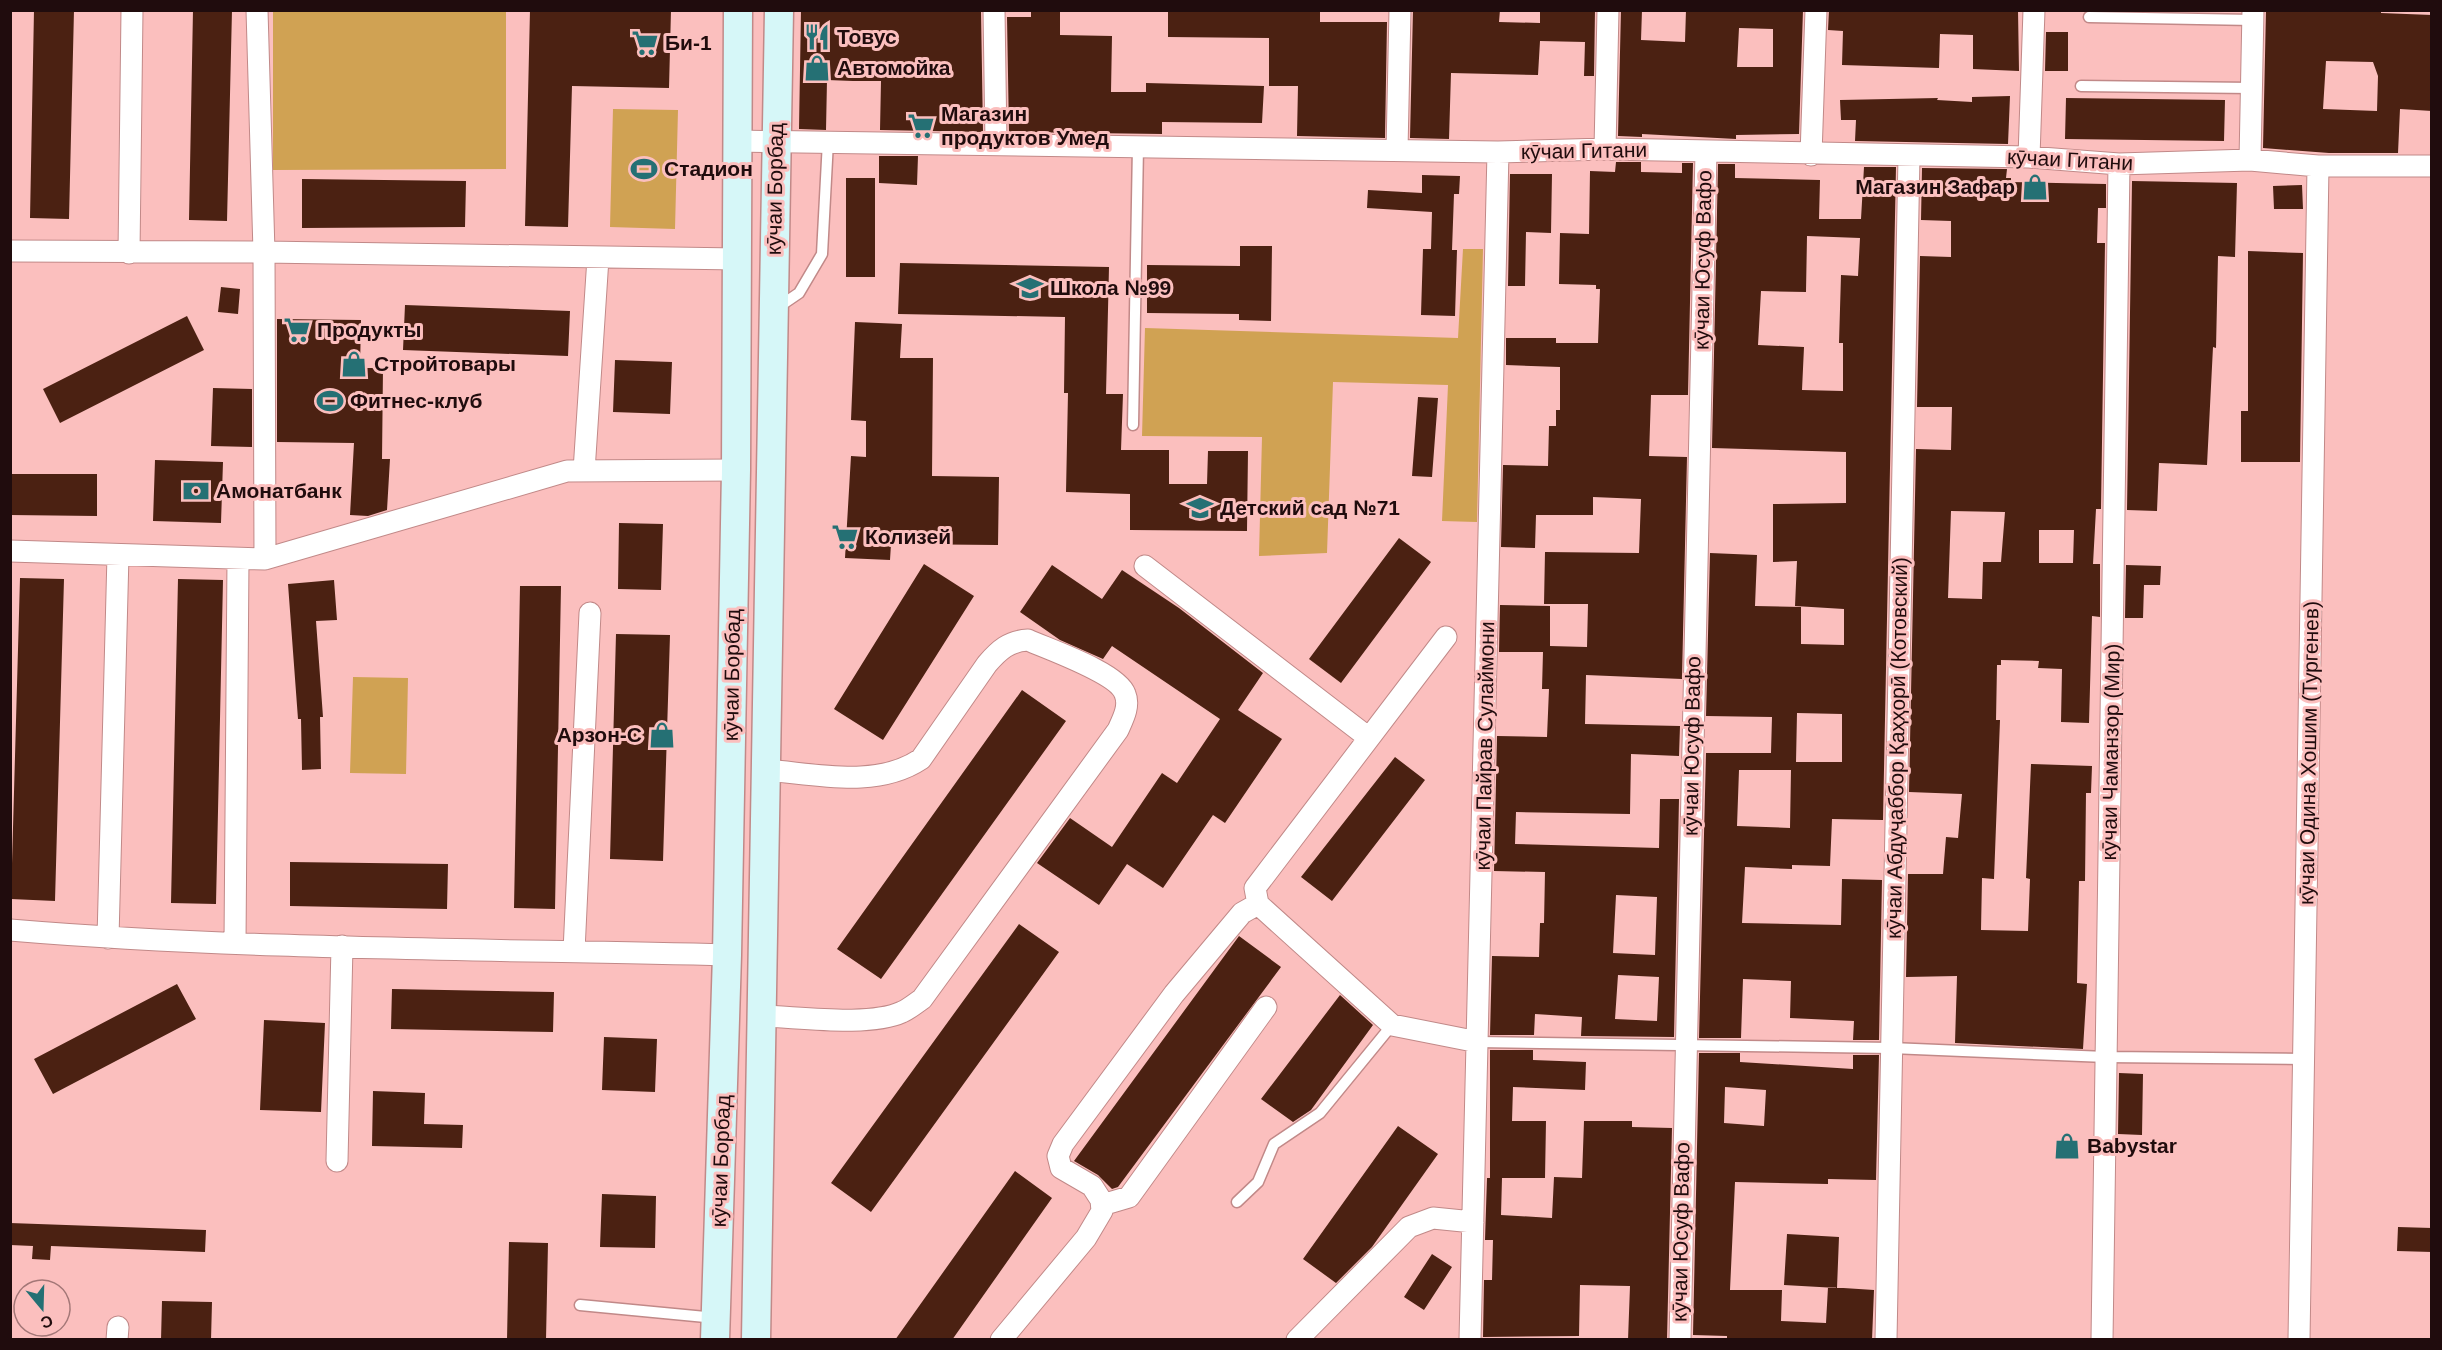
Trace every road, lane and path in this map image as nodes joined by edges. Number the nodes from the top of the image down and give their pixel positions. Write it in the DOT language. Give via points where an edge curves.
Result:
graph roads {
  1 [pos="132,10"];
  2 [pos="257,10"];
  3 [pos="738,10"];
  4 [pos="779,10"];
  5 [pos="994,10"];
  6 [pos="1400,10"];
  7 [pos="1608,10"];
  8 [pos="1815,10"];
  9 [pos="2034,10"];
  10 [pos="2253,15"];
  11 [pos="2089,17"];
  12 [pos="2081,86"];
  13 [pos="2252,88"];
  14 [pos="736,141"];
  15 [pos="776,141"];
  16 [pos="828,141"];
  17 [pos="996,143"];
  18 [pos="1138,145"];
  19 [pos="1605,149"];
  20 [pos="1397,150"];
  21 [pos="1498,152"];
  22 [pos="1706,152"];
  23 [pos="1811,155"];
  24 [pos="1909,156"];
  25 [pos="2029,157"];
  26 [pos="2250,160"];
  27 [pos="2119,164"];
  28 [pos="2318,166"];
  29 [pos="2432,166"];
  30 [pos="10,251"];
  31 [pos="264,252"];
  32 [pos="129,253"];
  33 [pos="598,258"];
  34 [pos="738,259"];
  35 [pos="773,310"];
  36 [pos="1133,425"];
  37 [pos="736,470"];
  38 [pos="584,471"];
  39 [pos="10,551"];
  40 [pos="118,555"];
  41 [pos="238,559"];
  42 [pos="265,559"];
  43 [pos="1145,566"];
  44 [pos="590,613"];
  45 [pos="1446,637"];
  46 [pos="1369,738"];
  47 [pos="766,770"];
  48 [pos="1258,904"];
  49 [pos="10,930"];
  50 [pos="108,938"];
  51 [pos="235,943"];
  52 [pos="342,946"];
  53 [pos="574,951"];
  54 [pos="727,955"];
  55 [pos="1266,1007"];
  56 [pos="762,1016"];
  57 [pos="1392,1025"];
  58 [pos="1478,1042"];
  59 [pos="1685,1045"];
  60 [pos="1891,1048"];
  61 [pos="2106,1057"];
  62 [pos="2303,1059"];
  63 [pos="337,1161"];
  64 [pos="1238,1202"];
  65 [pos="1102,1205"];
  66 [pos="1473,1222"];
  67 [pos="580,1305"];
  68 [pos="716,1329"];
  69 [pos="756,1340"];
  70 [pos="1001,1340"];
  71 [pos="1297,1340"];
  72 [pos="1470,1340"];
  73 [pos="1680,1340"];
  74 [pos="1886,1340"];
  75 [pos="2102,1340"];
  76 [pos="2299,1340"];
  1 -- 32 [label="street"];
  2 -- 31 [label="street"];
  3 -- 14 [label="main road, кӯчаи Борбад"];
  4 -- 15 [label="main road, кӯчаи Борбад"];
  5 -- 17 [label="street"];
  6 -- 20 [label="street"];
  7 -- 19 [label="street"];
  8 -- 23 [label="street"];
  9 -- 25 [label="street"];
  10 -- 11 [label="lane"];
  10 -- 13 [label="street"];
  12 -- 13 [label="lane"];
  13 -- 26 [label="street"];
  14 -- 15 [label="street, кӯчаи Гитани"];
  14 -- 34 [label="main road, кӯчаи Борбад"];
  15 -- 16 [label="street, кӯчаи Гитани"];
  15 -- 35 [label="main road, кӯчаи Борбад"];
  16 -- 17 [label="street, кӯчаи Гитани"];
  16 -- 35 [label="lane" via="822,254 799,293"];
  17 -- 18 [label="street, кӯчаи Гитани"];
  18 -- 20 [label="street, кӯчаи Гитани"];
  18 -- 36 [label="lane"];
  19 -- 21 [label="street, кӯчаи Гитани"];
  19 -- 22 [label="street, кӯчаи Гитани"];
  20 -- 21 [label="street, кӯчаи Гитани"];
  21 -- 58 [label="street, кӯчаи Пайрав Сулаймони"];
  22 -- 23 [label="street, кӯчаи Гитани"];
  22 -- 59 [label="street, кӯчаи Юсуф Вафо"];
  23 -- 24 [label="street, кӯчаи Гитани"];
  24 -- 25 [label="street, кӯчаи Гитани"];
  24 -- 60 [label="street, кӯчаи Абдуҷаббор Қаҳҳорӣ (Котовский)"];
  25 -- 27 [label="street, кӯчаи Гитани"];
  26 -- 27 [label="street, кӯчаи Гитани"];
  26 -- 28 [label="street, кӯчаи Гитани"];
  27 -- 61 [label="street, кӯчаи Чаманзор (Мир)"];
  28 -- 29 [label="street, кӯчаи Гитани"];
  28 -- 62 [label="street, кӯчаи Одина Хошим (Тургенев)"];
  30 -- 32 [label="street"];
  31 -- 32 [label="street"];
  31 -- 33 [label="street"];
  31 -- 42 [label="street"];
  33 -- 34 [label="street"];
  33 -- 38 [label="street"];
  34 -- 37 [label="main road, кӯчаи Борбад"];
  35 -- 47 [label="main road, кӯчаи Борбад"];
  37 -- 38 [label="street"];
  37 -- 54 [label="main road, кӯчаи Борбад"];
  38 -- 42 [label="street" via="567,471"];
  39 -- 40 [label="street"];
  40 -- 41 [label="street"];
  40 -- 50 [label="street"];
  41 -- 42 [label="street"];
  41 -- 51 [label="street"];
  43 -- 46 [label="street"];
  44 -- 53 [label="street"];
  45 -- 46 [label="street"];
  46 -- 48 [label="street" via="1255,888"];
  47 -- 56 [label="main road, кӯчаи Борбад"];
  47 -- 56 [label="street" via="870,777 906,769 921,759 999,650 1017,640 1028,640 1106,675 1127,697 1125,716 1118,730 922,999 903,1012 885,1017"];
  48 -- 57 [label="street"];
  48 -- 65 [label="street" via="1242,912 1174,994 1062,1144 1058,1156 1061,1168 1092,1186"];
  49 -- 50 [label="street"];
  50 -- 51 [label="street"];
  51 -- 52 [label="street"];
  52 -- 53 [label="street"];
  52 -- 63 [label="street"];
  53 -- 54 [label="street"];
  54 -- 68 [label="main road, кӯчаи Борбад"];
  55 -- 65 [label="street" via="1129,1197"];
  56 -- 69 [label="main road, кӯчаи Борбад"];
  57 -- 58 [label="street"];
  57 -- 64 [label="lane" via="1320,1113 1274,1144 1258,1182"];
  58 -- 59 [label="lane"];
  58 -- 66 [label="street, кӯчаи Пайрав Сулаймони"];
  59 -- 60 [label="lane"];
  59 -- 73 [label="street, кӯчаи Юсуф Вафо"];
  60 -- 61 [label="lane"];
  60 -- 74 [label="street, кӯчаи Абдуҷаббор Қаҳҳорӣ (Котовский)"];
  61 -- 62 [label="lane"];
  61 -- 75 [label="street, кӯчаи Чаманзор (Мир)"];
  62 -- 76 [label="street, кӯчаи Одина Хошим (Тургенев)"];
  65 -- 70 [label="street" via="1086,1238"];
  66 -- 71 [label="street" via="1433,1218 1408,1227"];
  66 -- 72 [label="street, кӯчаи Пайрав Сулаймони"];
  67 -- 68 [label="lane"];
}
